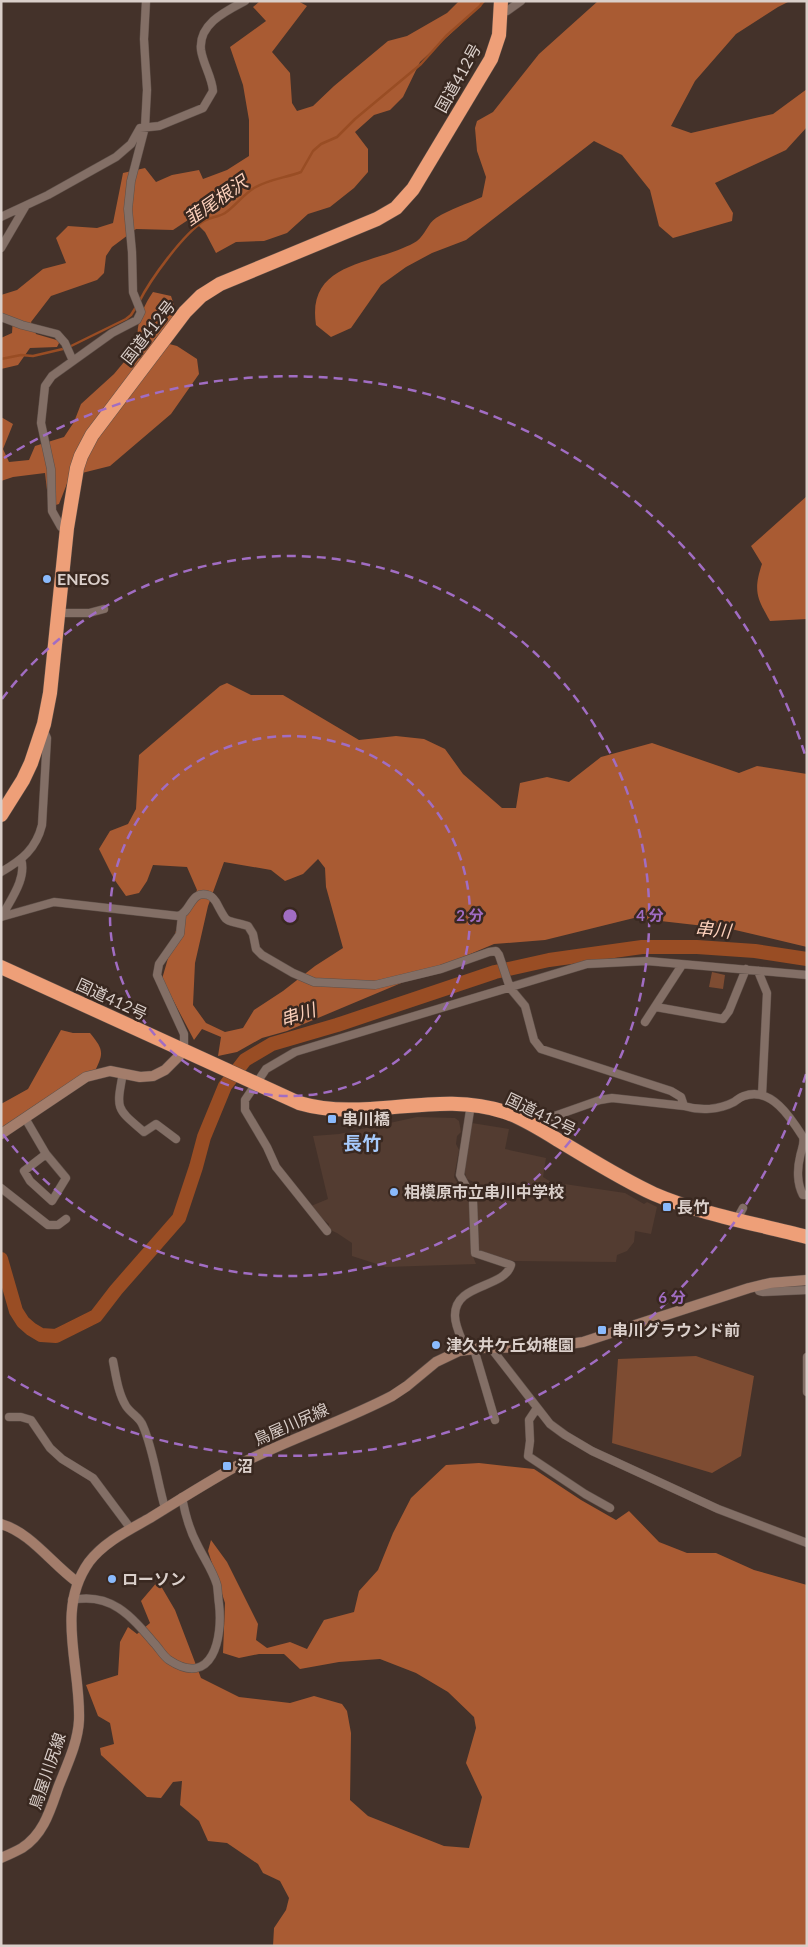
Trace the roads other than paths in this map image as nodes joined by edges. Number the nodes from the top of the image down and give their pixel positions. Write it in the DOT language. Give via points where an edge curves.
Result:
graph roads {
  1 [pos="146,1"];
  2 [pos="245,1"];
  3 [pos="520,1"];
  4 [pos="501,7"];
  5 [pos="145,127"];
  6 [pos="27,205"];
  7 [pos="1,217"];
  8 [pos="1,248"];
  9 [pos="1,317"];
  10 [pos="72,357"];
  11 [pos="67,528"];
  12 [pos="104,609"];
  13 [pos="59,614"];
  14 [pos="43,729"];
  15 [pos="1,815"];
  16 [pos="21,860"];
  17 [pos="1,872"];
  18 [pos="2,916"];
  19 [pos="182,916"];
  20 [pos="682,965"];
  21 [pos="1,967"];
  22 [pos="746,969"];
  23 [pos="758,972"];
  24 [pos="807,975"];
  25 [pos="509,986"];
  26 [pos="656,1006"];
  27 [pos="645,1022"];
  28 [pos="184,1051"];
  29 [pos="123,1073"];
  30 [pos="253,1081"];
  31 [pos="762,1096"];
  32 [pos="471,1104"];
  33 [pos="684,1106"];
  34 [pos="25,1118"];
  35 [pos="541,1130"];
  36 [pos="1,1134"];
  37 [pos="176,1138"];
  38 [pos="46,1154"];
  39 [pos="1,1188"];
  40 [pos="807,1195"];
  41 [pos="66,1219"];
  42 [pos="327,1231"];
  43 [pos="807,1237"];
  44 [pos="807,1280"];
  45 [pos="757,1286"];
  46 [pos="807,1290"];
  47 [pos="492,1348"];
  48 [pos="470,1349"];
  49 [pos="807,1357"];
  50 [pos="113,1361"];
  51 [pos="807,1392"];
  52 [pos="537,1408"];
  53 [pos="9,1417"];
  54 [pos="496,1420"];
  55 [pos="182,1497"];
  56 [pos="165,1508"];
  57 [pos="610,1508"];
  58 [pos="1,1524"];
  59 [pos="131,1529"];
  60 [pos="807,1543"];
  61 [pos="77,1582"];
  62 [pos="72,1600"];
  63 [pos="1,1858"];
  1 -- 5 [label="street"];
  2 -- 5 [label="street" via="209,24 204,35 201,50 213,91 202,108 159,126"];
  3 -- 4 [label="street" via="507,11"];
  4 -- 11 [label="highway, 国道412号" via="499,36 491,59 413,190 396,208 377,219 220,284 200,296 184,312 92,435 77,468"];
  5 -- 6 [label="street" via="140,128 131,144 116,157"];
  5 -- 10 [label="street" via="131,181 128,209 132,292 141,308 140,316"];
  6 -- 7 [label="street"];
  6 -- 8 [label="street"];
  9 -- 10 [label="street" via="61,337"];
  10 -- 11 [label="street" via="45,386 41,418 51,469 52,511 62,527"];
  11 -- 13 [label="highway, 国道412号"];
  12 -- 13 [label="street"];
  13 -- 14 [label="highway, 国道412号"];
  14 -- 15 [label="highway, 国道412号" via="23,780"];
  14 -- 16 [label="street" via="47,738 42,825 35,843"];
  16 -- 17 [label="street"];
  16 -- 18 [label="street" via="22,875"];
  18 -- 19 [label="street" via="54,902"];
  19 -- 25 [label="street" via="193,899 198,895 208,895 216,901 226,920 248,926 256,949 262,955 314,982 374,985 441,969 496,951 500,954"];
  19 -- 28 [label="street" via="180,934 159,964 157,975 184,1034"];
  20 -- 22 [label="street"];
  20 -- 25 [label="street" via="647,961 587,964"];
  20 -- 26 [label="street"];
  21 -- 28 [label="highway, 国道412号"];
  22 -- 23 [label="street"];
  22 -- 26 [label="street" via="723,1019"];
  23 -- 24 [label="street"];
  23 -- 31 [label="street" via="767,993"];
  25 -- 30 [label="street" via="295,1052"];
  25 -- 33 [label="street" via="525,1006 534,1040 542,1049 672,1091 682,1097"];
  26 -- 27 [label="street"];
  28 -- 29 [label="main road" via="166,1070 156,1075 140,1077"];
  28 -- 30 [label="highway, 国道412号"];
  29 -- 34 [label="main road" via="107,1071 86,1077"];
  29 -- 37 [label="street" via="118,1098 122,1113 144,1132 156,1124"];
  30 -- 32 [label="highway, 国道412号" via="299,1103 331,1109"];
  30 -- 42 [label="street" via="244,1110 276,1167"];
  31 -- 33 [label="street" via="745,1095 713,1108"];
  31 -- 40 [label="street" via="774,1100 787,1113 803,1137 799,1182 803,1195"];
  32 -- 35 [label="highway, 国道412号" via="505,1112"];
  32 -- 48 [label="street" via="460,1175 473,1200 475,1253 511,1265 501,1277 468,1293 458,1302 455,1322"];
  33 -- 35 [label="street" via="612,1098 600,1100 546,1119"];
  34 -- 36 [label="main road"];
  34 -- 38 [label="street"];
  35 -- 43 [label="highway, 国道412号" via="654,1194 684,1204 740,1213"];
  38 -- 38 [label="street" via="66,1178 52,1200 30,1181 24,1171"];
  39 -- 41 [label="street" via="48,1225 58,1225"];
  44 -- 45 [label="main road, 鳥屋川尻線"];
  45 -- 46 [label="street" via="763,1292"];
  45 -- 47 [label="main road, 鳥屋川尻線" via="583,1342 549,1347"];
  47 -- 48 [label="main road, 鳥屋川尻線"];
  47 -- 52 [label="street"];
  48 -- 54 [label="street"];
  48 -- 55 [label="main road, 鳥屋川尻線" via="436,1362 392,1396 244,1462"];
  49 -- 51 [label="street"];
  50 -- 56 [label="street" via="123,1400 143,1425"];
  52 -- 57 [label="street" via="529,1420 528,1456"];
  52 -- 60 [label="street" via="550,1424 592,1451 718,1509"];
  53 -- 59 [label="street" via="30,1420 50,1448 93,1478"];
  55 -- 56 [label="main road, 鳥屋川尻線"];
  55 -- 62 [label="street" via="192,1534 216,1584 220,1613 213,1656 205,1664 194,1669 167,1659 134,1620 101,1599"];
  56 -- 59 [label="main road, 鳥屋川尻線"];
  58 -- 61 [label="main road" via="19,1532"];
  59 -- 61 [label="main road, 鳥屋川尻線" via="95,1555"];
  61 -- 62 [label="main road, 鳥屋川尻線"];
  62 -- 63 [label="main road, 鳥屋川尻線" via="79,1718 76,1736 43,1827 28,1844"];
}
